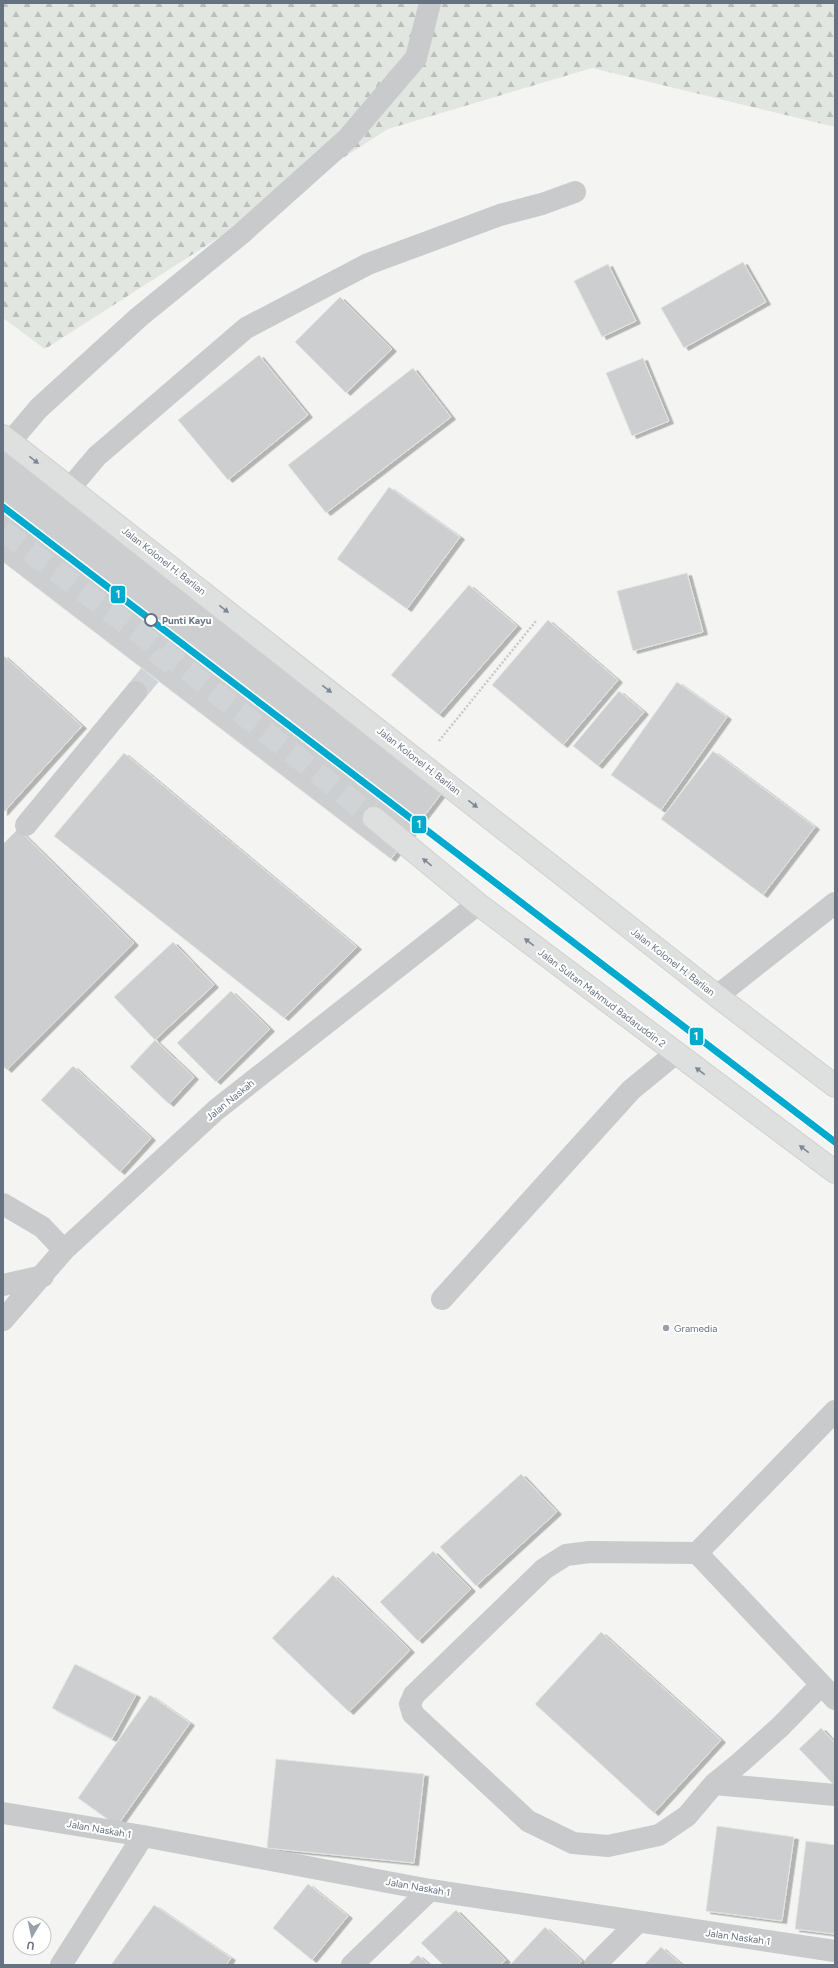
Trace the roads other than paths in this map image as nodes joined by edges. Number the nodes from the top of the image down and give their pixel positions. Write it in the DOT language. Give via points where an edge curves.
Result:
graph roads {
  1 [pos="430,3"];
  2 [pos="575,192"];
  3 [pos="7,439"];
  4 [pos="70,488"];
  5 [pos="136,692"];
  6 [pos="374,818"];
  7 [pos="26,825"];
  8 [pos="835,902"];
  9 [pos="478,904"];
  10 [pos="717,996"];
  11 [pos="676,1053"];
  12 [pos="835,1086"];
  13 [pos="835,1172"];
  14 [pos="3,1204"];
  15 [pos="64,1250"];
  16 [pos="43,1276"];
  17 [pos="3,1285"];
  18 [pos="442,1299"];
  19 [pos="3,1320"];
  20 [pos="835,1412"];
  21 [pos="696,1553"];
  22 [pos="828,1693"];
  23 [pos="714,1784"];
  24 [pos="835,1795"];
  25 [pos="3,1813"];
  26 [pos="143,1836"];
  27 [pos="430,1890"];
  28 [pos="638,1922"];
  29 [pos="835,1951"];
  30 [pos="61,1965"];
  31 [pos="352,1965"];
  32 [pos="595,1965"];
  1 -- 3 [label="street" via="416,58 347,139 241,234 139,317"];
  2 -- 4 [label="street" via="500,215 368,264 246,328 97,456"];
  3 -- 4 [label="highway, Jalan Kolonel H. Barlian, one-way"];
  4 -- 10 [label="highway, Jalan Kolonel H. Barlian, one-way"];
  5 -- 7 [label="street"];
  9 -- 6 [label="highway, Jalan Sultan Mahmud Badaruddin 2, one-way"];
  8 -- 10 [label="street"];
  11 -- 9 [label="highway, Jalan Sultan Mahmud Badaruddin 2, one-way"];
  9 -- 15 [label="street, Jalan Naskah" via="216,1110"];
  10 -- 12 [label="highway, Jalan Kolonel H. Barlian"];
  13 -- 11 [label="highway, Jalan Sultan Mahmud Badaruddin 2, one-way"];
  11 -- 18 [label="street" via="632,1090"];
  14 -- 15 [label="street" via="42,1227"];
  15 -- 16 [label="street, Jalan Naskah"];
  16 -- 17 [label="street"];
  16 -- 19 [label="street, Jalan Naskah"];
  20 -- 21 [label="street"];
  21 -- 22 [label="street"];
  21 -- 23 [label="street" via="590,1552 566,1555 544,1569 414,1695 410,1704 413,1714 528,1821 573,1843 608,1846 659,1835 687,1816"];
  22 -- 23 [label="street" via="780,1726"];
  23 -- 24 [label="street"];
  25 -- 26 [label="street, Jalan Naskah 1"];
  26 -- 27 [label="street, Jalan Naskah 1"];
  26 -- 30 [label="street"];
  27 -- 28 [label="street, Jalan Naskah 1"];
  27 -- 31 [label="street"];
  28 -- 29 [label="street, Jalan Naskah 1"];
  28 -- 32 [label="street"];
}
